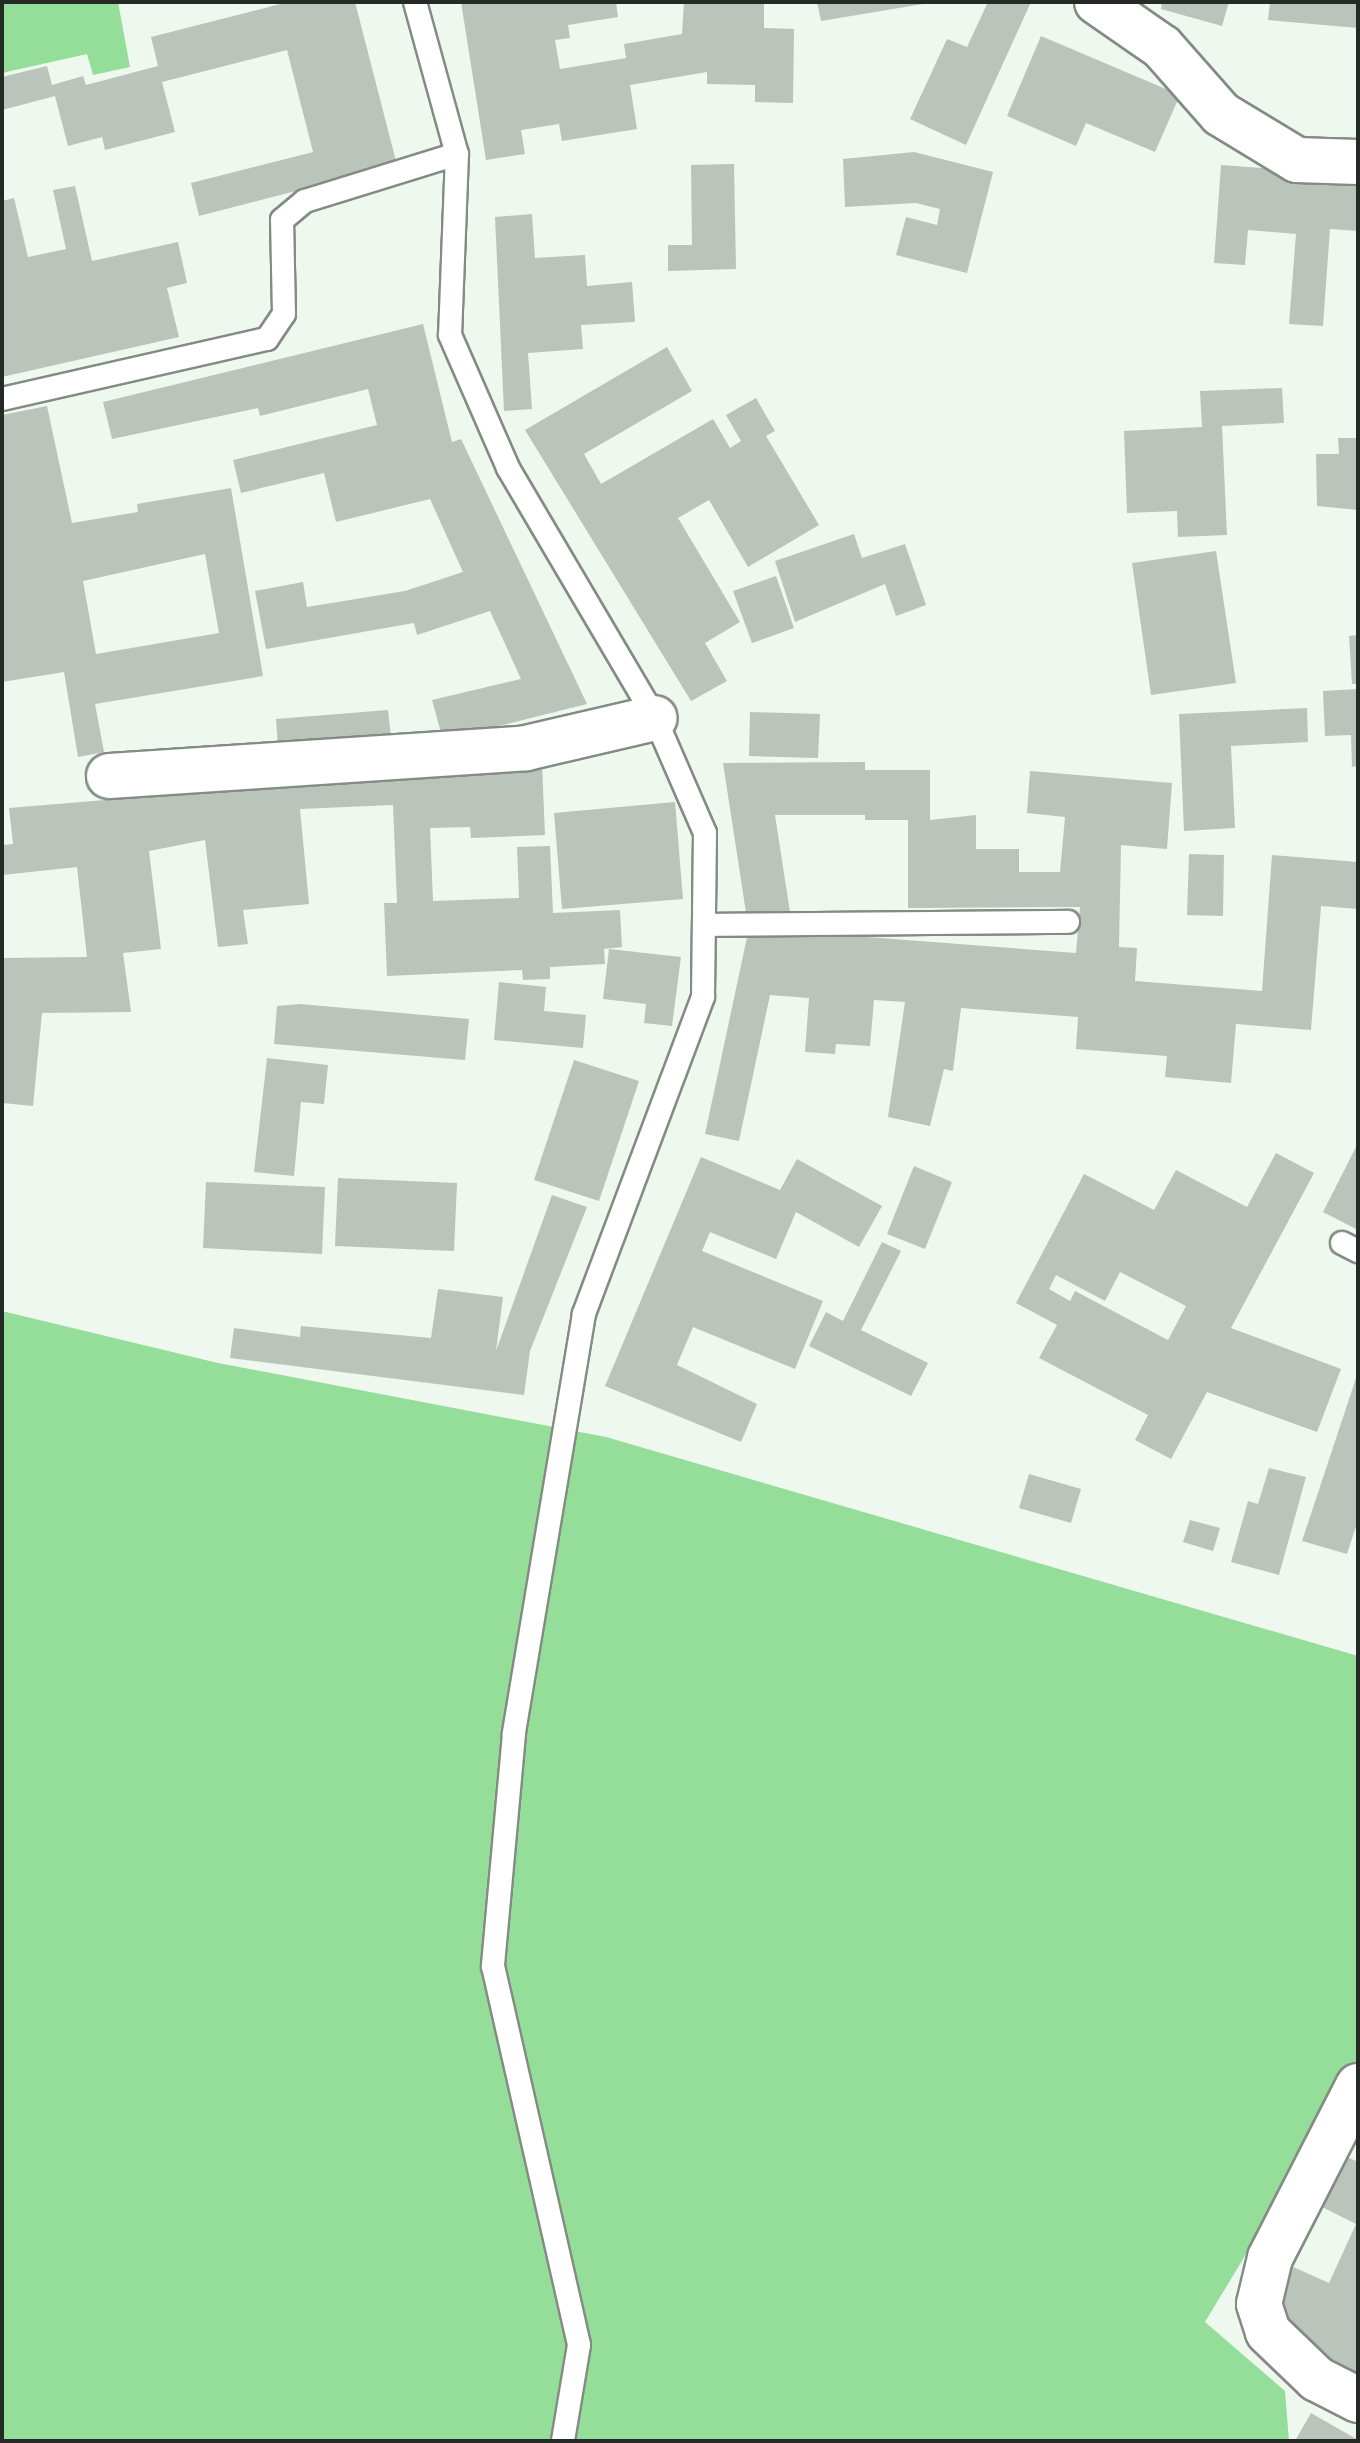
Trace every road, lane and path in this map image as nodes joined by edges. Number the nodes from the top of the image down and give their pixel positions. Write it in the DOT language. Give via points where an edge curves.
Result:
graph roads {
  1 [pos="415,2"];
  2 [pos="1097,2"];
  3 [pos="457,154"];
  4 [pos="1358,162"];
  5 [pos="2,399"];
  6 [pos="655,718"];
  7 [pos="109,776"];
  8 [pos="1068,922"];
  9 [pos="707,925"];
  10 [pos="1358,2086"];
  11 [pos="1358,2400"];
  12 [pos="563,2441"];
  1 -- 3 [label="lane"];
  2 -- 4 [label="street" via="1162,47 1221,114 1297,160"];
  3 -- 5 [label="lane" via="305,201 282,220 284,314 267,339"];
  3 -- 6 [label="lane" via="450,335 508,468"];
  6 -- 7 [label="street" via="526,748"];
  6 -- 9 [label="lane" via="705,833"];
  8 -- 9 [label="lane"];
  9 -- 12 [label="lane" via="703,997 584,1314 513,1750 493,1966 579,2345"];
  10 -- 11 [label="street" via="1270,2258 1259,2304 1268,2332 1317,2379"];
}
